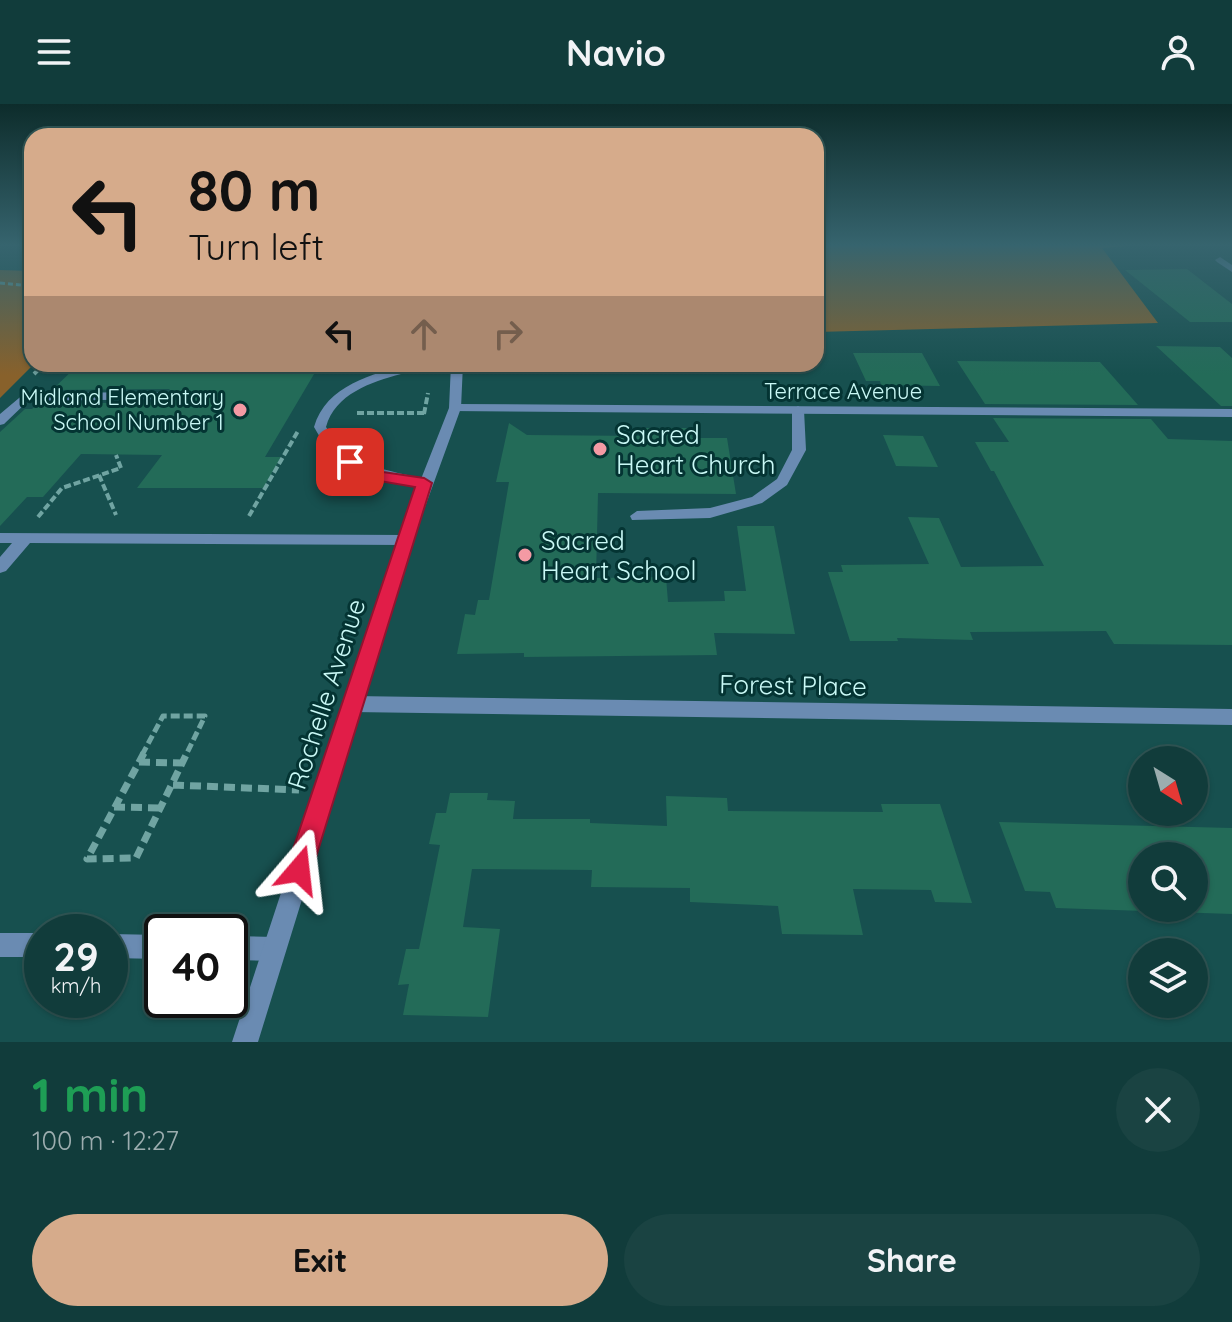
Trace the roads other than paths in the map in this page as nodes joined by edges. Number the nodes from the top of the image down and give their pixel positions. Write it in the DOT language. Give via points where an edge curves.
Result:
graph roads {
  1 [pos="396,372"];
  2 [pos="457,372"];
  3 [pos="169,396"];
  4 [pos="455,408"];
  5 [pos="798,410"];
  6 [pos="1232,413"];
  7 [pos="0,421"];
  8 [pos="424,483"];
  9 [pos="637,516"];
  10 [pos="0,538"];
  11 [pos="26,538"];
  12 [pos="405,540"];
  13 [pos="0,567"];
  14 [pos="353,704"];
  15 [pos="1232,717"];
  16 [pos="0,945"];
  17 [pos="24,945"];
  18 [pos="248,948"];
  19 [pos="274,949"];
  20 [pos="245,1042"];
  1 -- 8 [label="street" via="349,391 326,409 320,427 327,444 350,462 380,476"];
  2 -- 4 [label="street, Rochelle Avenue"];
  3 -- 7 [label="street" via="25,397"];
  4 -- 5 [label="street, Terrace Avenue"];
  4 -- 8 [label="street, Rochelle Avenue"];
  5 -- 6 [label="street, Terrace Avenue"];
  5 -- 9 [label="street" via="799,450 782,482 757,500 710,513"];
  8 -- 12 [label="street, Rochelle Avenue"];
  10 -- 11 [label="street"];
  11 -- 12 [label="street"];
  11 -- 13 [label="street"];
  12 -- 14 [label="street, Rochelle Avenue"];
  14 -- 15 [label="street, Forest Place"];
  14 -- 19 [label="street, Rochelle Avenue"];
  16 -- 17 [label="street"];
  18 -- 19 [label="street"];
  19 -- 20 [label="street, Rochelle Avenue"];
}
